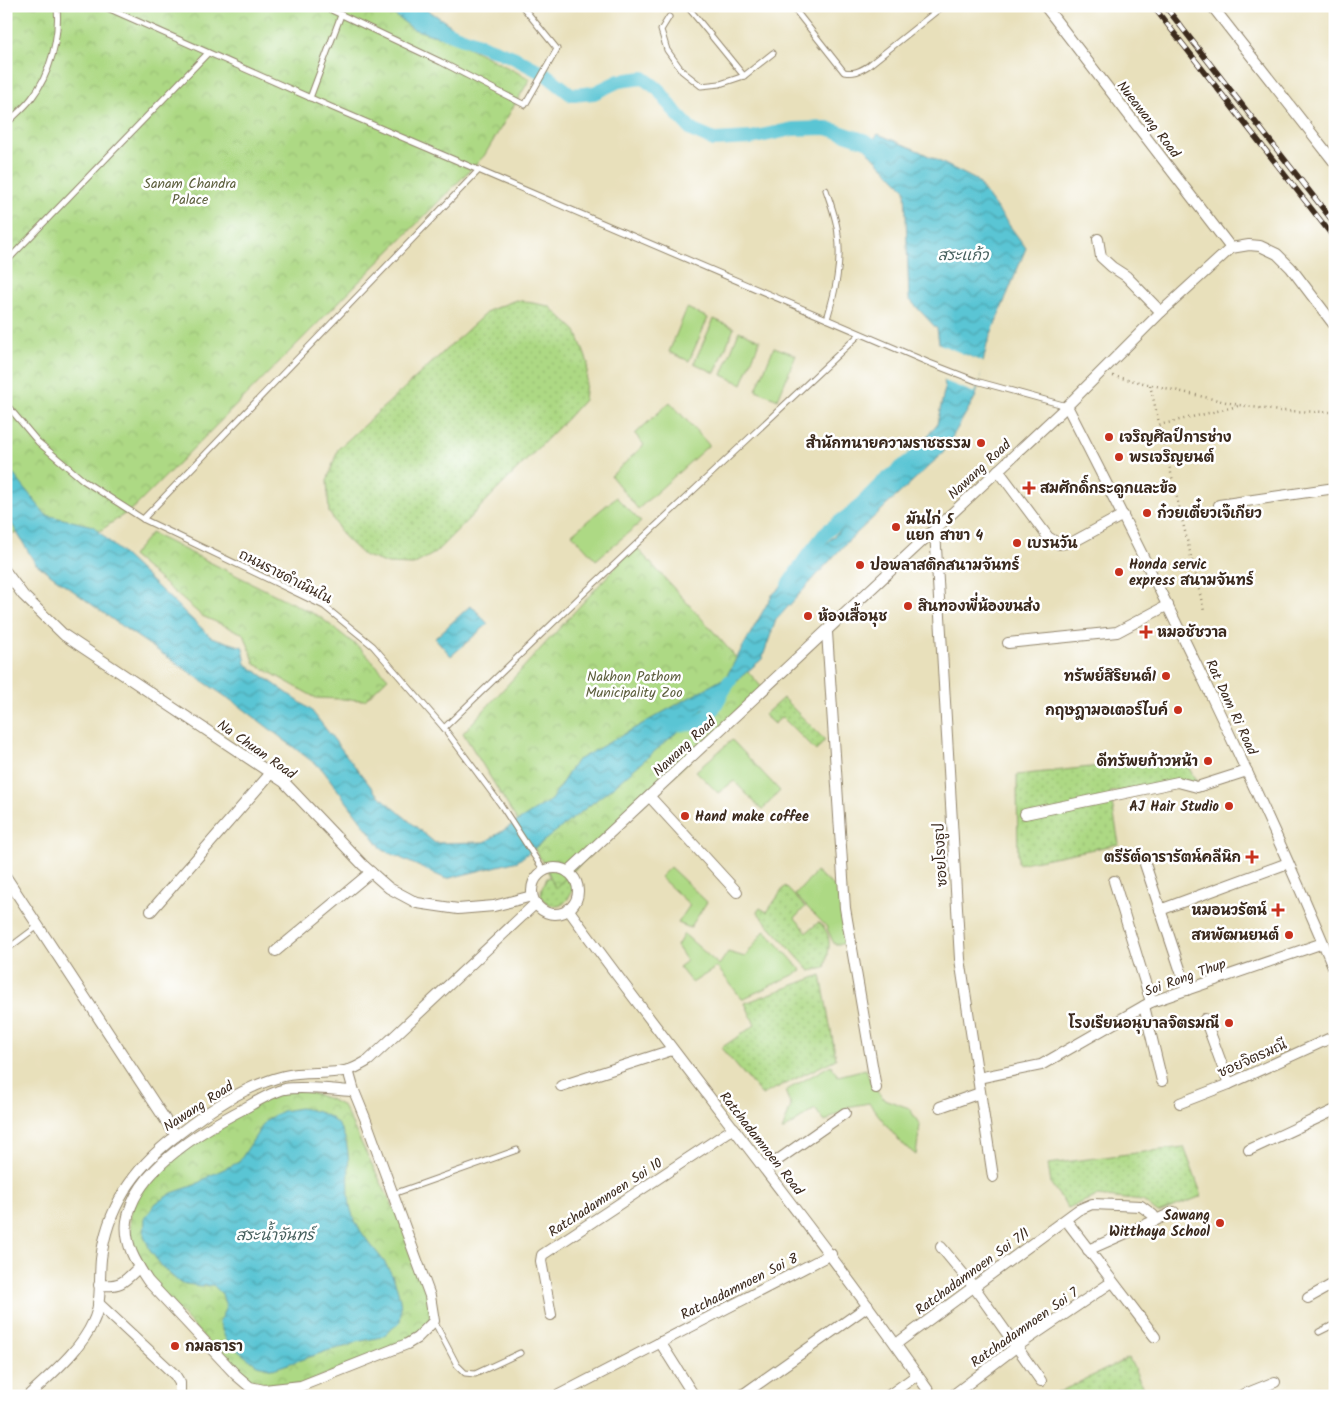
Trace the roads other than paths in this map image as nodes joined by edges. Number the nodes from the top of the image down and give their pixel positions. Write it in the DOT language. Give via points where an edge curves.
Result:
graph roads {
  1 [pos="58,6"];
  2 [pos="102,6"];
  3 [pos="324,6"];
  4 [pos="522,6"];
  5 [pos="792,6"];
  6 [pos="943,6"];
  7 [pos="1045,6"];
  8 [pos="1212,6"];
  9 [pos="689,7"];
  10 [pos="341,15"];
  11 [pos="669,17"];
  12 [pos="773,52"];
  13 [pos="208,53"];
  14 [pos="744,76"];
  15 [pos="310,98"];
  16 [pos="6,124"];
  17 [pos="1335,163"];
  18 [pos="480,170"];
  19 [pos="826,190"];
  20 [pos="1098,239"];
  21 [pos="1231,248"];
  22 [pos="6,262"];
  23 [pos="1161,312"];
  24 [pos="827,319"];
  25 [pos="1335,326"];
  26 [pos="860,334"];
  27 [pos="6,404"];
  28 [pos="1067,406"];
  29 [pos="998,470"];
  30 [pos="1335,488"];
  31 [pos="1219,504"];
  32 [pos="1123,515"];
  33 [pos="143,519"];
  34 [pos="935,530"];
  35 [pos="6,572"];
  36 [pos="1168,605"];
  37 [pos="827,632"];
  38 [pos="1008,643"];
  39 [pos="444,728"];
  40 [pos="1247,771"];
  41 [pos="271,773"];
  42 [pos="650,797"];
  43 [pos="1025,814"];
  44 [pos="1288,863"];
  45 [pos="1145,864"];
  46 [pos="544,871"];
  47 [pos="371,872"];
  48 [pos="568,872"];
  49 [pos="6,877"];
  50 [pos="1114,881"];
  51 [pos="737,892"];
  52 [pos="534,899"];
  53 [pos="568,909"];
  54 [pos="1160,910"];
  55 [pos="151,911"];
  56 [pos="38,926"];
  57 [pos="1323,943"];
  58 [pos="6,950"];
  59 [pos="276,951"];
  60 [pos="1335,971"];
  61 [pos="1188,990"];
  62 [pos="1147,1004"];
  63 [pos="1205,1019"];
  64 [pos="1335,1036"];
  65 [pos="672,1050"];
  66 [pos="348,1070"];
  67 [pos="978,1078"];
  68 [pos="1162,1081"];
  69 [pos="1229,1084"];
  70 [pos="561,1086"];
  71 [pos="876,1088"];
  72 [pos="354,1091"];
  73 [pos="980,1092"];
  74 [pos="1180,1103"];
  75 [pos="940,1107"];
  76 [pos="1335,1110"];
  77 [pos="845,1113"];
  78 [pos="734,1128"];
  79 [pos="176,1136"];
  80 [pos="518,1150"];
  81 [pos="1249,1150"];
  82 [pos="765,1169"];
  83 [pos="993,1177"];
  84 [pos="393,1194"];
  85 [pos="1174,1212"];
  86 [pos="1156,1220"];
  87 [pos="1065,1221"];
  88 [pos="941,1247"];
  89 [pos="1088,1250"];
  90 [pos="830,1254"];
  91 [pos="139,1267"];
  92 [pos="1112,1282"];
  93 [pos="1335,1283"];
  94 [pos="99,1284"];
  95 [pos="974,1287"];
  96 [pos="1308,1298"];
  97 [pos="98,1302"];
  98 [pos="868,1306"];
  99 [pos="552,1315"];
  100 [pos="434,1321"];
  101 [pos="1335,1324"];
  102 [pos="1319,1332"];
  103 [pos="1155,1337"];
  104 [pos="660,1342"];
  105 [pos="896,1344"];
  106 [pos="1016,1348"];
  107 [pos="520,1352"];
  108 [pos="917,1375"];
  109 [pos="1042,1381"];
  110 [pos="1275,1382"];
  111 [pos="28,1396"];
  112 [pos="180,1396"];
  113 [pos="557,1396"];
  114 [pos="694,1396"];
  115 [pos="742,1396"];
  116 [pos="888,1396"];
  117 [pos="932,1396"];
  118 [pos="952,1396"];
  119 [pos="1240,1396"];
  1 -- 16 [label="lane" via="59,25 50,64 32,98"];
  2 -- 13 [label="lane"];
  3 -- 10 [label="lane"];
  4 -- 10 [label="lane" via="557,50 525,105"];
  5 -- 6 [label="lane" via="844,72 850,73 868,66"];
  7 -- 21 [label="street, Nueawang Road"];
  8 -- 17 [label="street"];
  9 -- 14 [label="lane"];
  10 -- 15 [label="lane"];
  11 -- 14 [label="lane" via="661,30 667,50 694,81 701,86"];
  12 -- 14 [label="lane"];
  13 -- 15 [label="lane"];
  13 -- 22 [label="lane"];
  15 -- 18 [label="lane"];
  18 -- 24 [label="lane"];
  18 -- 33 [label="lane"];
  19 -- 24 [label="lane" via="838,235 840,259"];
  20 -- 23 [label="street" via="1101,257 1126,276"];
  21 -- 23 [label="street, Nawang Road"];
  21 -- 25 [label="street" via="1248,244 1277,254"];
  23 -- 28 [label="street, Nawang Road"];
  24 -- 26 [label="lane"];
  26 -- 28 [label="lane" via="976,382"];
  26 -- 39 [label="lane"];
  27 -- 33 [label="lane, ถนนราชดำเนินใน" via="38,442 78,476"];
  28 -- 29 [label="street, Nawang Road"];
  28 -- 32 [label="street, Rat Dam Ri Road"];
  29 -- 32 [label="street" via="1048,537 1059,544 1073,542"];
  29 -- 34 [label="street, Nawang Road"];
  30 -- 31 [label="street"];
  32 -- 36 [label="street, Rat Dam Ri Road"];
  33 -- 39 [label="lane, ถนนราชดำเนินใน" via="324,606 373,646"];
  34 -- 37 [label="street, Nawang Road"];
  34 -- 67 [label="street, ซอยโรงธูป" via="960,958"];
  35 -- 41 [label="street, Na Chuan Road" via="23,595 64,635"];
  36 -- 38 [label="street" via="1117,632"];
  36 -- 40 [label="street, Rat Dam Ri Road"];
  37 -- 42 [label="street, Nawang Road"];
  37 -- 71 [label="street" via="846,908"];
  39 -- 46 [label="lane, ถนนราชดำเนินใน" via="501,804"];
  40 -- 43 [label="street" via="1197,787 1178,782"];
  40 -- 44 [label="street, Rat Dam Ri Road"];
  41 -- 47 [label="street, Na Chuan Road" via="284,782"];
  41 -- 55 [label="street"];
  42 -- 48 [label="street, Nawang Road"];
  42 -- 51 [label="street"];
  44 -- 54 [label="street"];
  44 -- 57 [label="street, Rat Dam Ri Road"];
  45 -- 54 [label="street"];
  46 -- 48 [label="street" via="556,868"];
  46 -- 52 [label="street, Nawang Road" via="534,881"];
  47 -- 52 [label="street, Na Chuan Road" via="389,888 417,903 433,906 458,909"];
  47 -- 59 [label="street"];
  48 -- 53 [label="street" via="578,891"];
  49 -- 56 [label="street"];
  50 -- 62 [label="street"];
  52 -- 53 [label="street" via="541,909 555,914"];
  52 -- 66 [label="street, Nawang Road" via="369,1060"];
  53 -- 65 [label="street, Ratchadamnoen Road"];
  54 -- 61 [label="street"];
  56 -- 58 [label="lane"];
  56 -- 79 [label="street"];
  57 -- 60 [label="street, Rat Dam Ri Road"];
  57 -- 61 [label="street, Soi Rong Thup"];
  61 -- 62 [label="street, Soi Rong Thup"];
  62 -- 67 [label="street, Soi Rong Thup" via="1042,1065"];
  62 -- 68 [label="street"];
  63 -- 69 [label="street"];
  64 -- 69 [label="street, ซอยจิตรมณี"];
  65 -- 70 [label="street"];
  65 -- 78 [label="street, Ratchadamnoen Road"];
  66 -- 72 [label="street"];
  66 -- 79 [label="street, Nawang Road" via="272,1080 222,1103"];
  67 -- 73 [label="street, ซอยโรงธูป"];
  69 -- 74 [label="street, ซอยจิตรมณี"];
  72 -- 84 [label="street"];
  72 -- 91 [label="street" via="286,1089 213,1124 185,1144 147,1178 129,1216 130,1248"];
  73 -- 75 [label="street"];
  73 -- 83 [label="street, ซอยโรงธูป"];
  76 -- 81 [label="street"];
  77 -- 82 [label="street"];
  78 -- 82 [label="street, Ratchadamnoen Road"];
  78 -- 99 [label="street, Ratchadamnoen Soi 10" via="542,1256 540,1261"];
  79 -- 94 [label="street, Nawang Road" via="143,1167 116,1205 107,1227"];
  80 -- 84 [label="lane"];
  82 -- 90 [label="street, Ratchadamnoen Road"];
  84 -- 100 [label="street" via="430,1296"];
  85 -- 86 [label="street"];
  86 -- 87 [label="street, Ratchadamnoen Soi 7/1" via="1141,1206 1092,1204"];
  86 -- 89 [label="street"];
  87 -- 89 [label="street"];
  87 -- 95 [label="street, Ratchadamnoen Soi 7/1"];
  88 -- 95 [label="street"];
  89 -- 92 [label="street"];
  90 -- 98 [label="street, Ratchadamnoen Road"];
  90 -- 104 [label="street, Ratchadamnoen Soi 8"];
  91 -- 94 [label="street" via="120,1284"];
  91 -- 100 [label="street" via="148,1281 236,1375 250,1387 264,1390 301,1386 407,1344"];
  92 -- 103 [label="street"];
  92 -- 106 [label="street, Ratchadamnoen Soi 7"];
  93 -- 96 [label="street"];
  94 -- 97 [label="street, Nawang Road"];
  95 -- 105 [label="street, Ratchadamnoen Soi 7/1"];
  95 -- 106 [label="street"];
  97 -- 111 [label="street, Nawang Road" via="94,1321 86,1336"];
  97 -- 112 [label="street" via="175,1375 180,1382"];
  98 -- 105 [label="street, Ratchadamnoen Road"];
  98 -- 115 [label="street"];
  100 -- 107 [label="lane" via="457,1365 465,1373 475,1374"];
  101 -- 102 [label="lane"];
  104 -- 113 [label="street, Ratchadamnoen Soi 8"];
  104 -- 114 [label="street"];
  105 -- 108 [label="street, Ratchadamnoen Road"];
  106 -- 109 [label="street"];
  106 -- 118 [label="street, Ratchadamnoen Soi 7"];
  108 -- 116 [label="street"];
  108 -- 117 [label="street, Ratchadamnoen Road"];
  110 -- 119 [label="street"];
}
